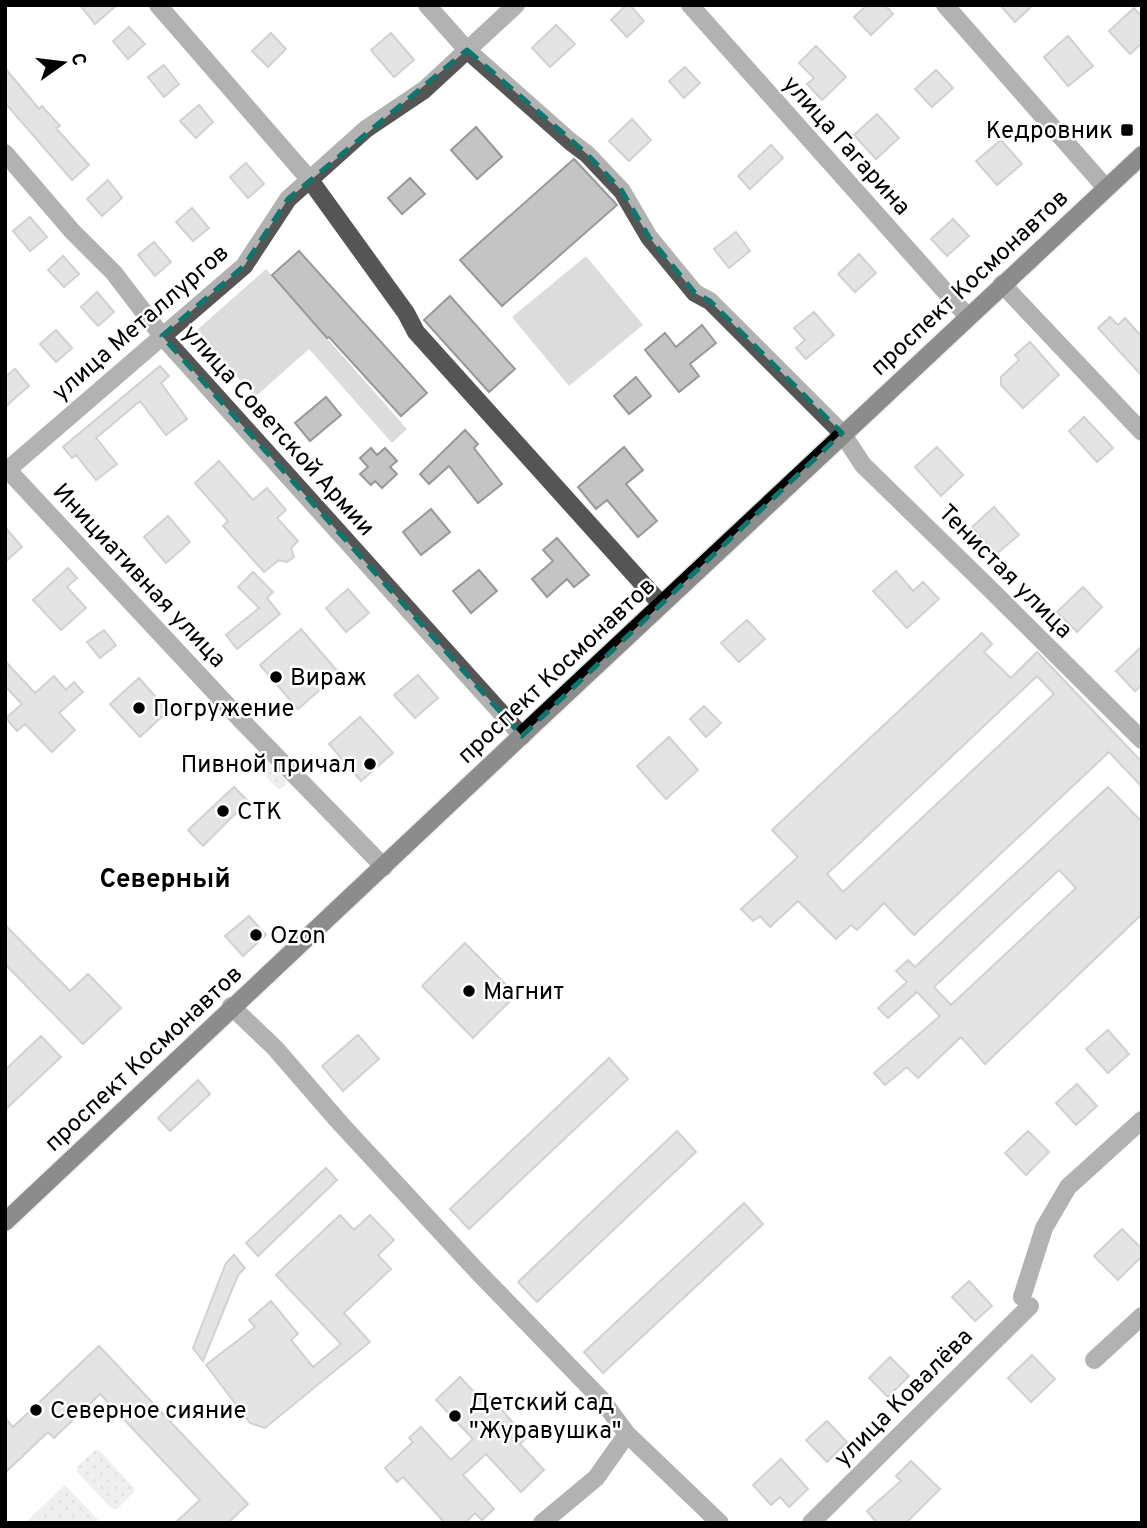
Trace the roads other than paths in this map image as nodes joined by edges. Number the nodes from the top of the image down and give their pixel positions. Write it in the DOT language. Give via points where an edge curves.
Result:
graph roads {
  1 [pos="158,5"];
  2 [pos="427,5"];
  3 [pos="516,5"];
  4 [pos="690,5"];
  5 [pos="945,5"];
  6 [pos="467,50"];
  7 [pos="5,153"];
  8 [pos="1142,155"];
  9 [pos="310,180"];
  10 [pos="1106,188"];
  11 [pos="1002,284"];
  12 [pos="968,317"];
  13 [pos="162,336"];
  14 [pos="1142,432"];
  15 [pos="842,433"];
  16 [pos="6,470"];
  17 [pos="661,604"];
  18 [pos="522,736"];
  19 [pos="1142,740"];
  20 [pos="384,867"];
  21 [pos="231,1006"];
  22 [pos="1142,1120"];
  23 [pos="5,1222"];
  24 [pos="1142,1316"];
  25 [pos="1094,1360"];
  26 [pos="627,1434"];
  27 [pos="542,1523"];
  28 [pos="720,1523"];
  29 [pos="811,1523"];
  1 -- 9 [label="street"];
  2 -- 6 [label="street, Тенистая улица"];
  3 -- 6 [label="street, улица Металлургов"];
  4 -- 12 [label="street, улица Гагарина"];
  5 -- 10 [label="street"];
  6 -- 9 [label="street, улица Металлургов" via="424,90 366,129"];
  6 -- 15 [label="street, Тенистая улица" via="587,154 622,191 649,237 695,293 710,301"];
  7 -- 13 [label="street, улица Советской Армии" via="114,273"];
  8 -- 10 [label="main road, проспект Космонавтов"];
  9 -- 13 [label="street, улица Металлургов" via="288,199 244,266"];
  9 -- 17 [label="street" via="416,332"];
  10 -- 11 [label="main road, проспект Космонавтов"];
  11 -- 12 [label="main road, проспект Космонавтов"];
  11 -- 14 [label="street"];
  12 -- 15 [label="main road, проспект Космонавтов"];
  13 -- 16 [label="street, улица Металлургов"];
  13 -- 18 [label="street, улица Советской Армии"];
  15 -- 17 [label="main road, проспект Космонавтов"];
  15 -- 19 [label="street, Тенистая улица" via="863,466"];
  16 -- 20 [label="street, Инициативная улица"];
  17 -- 18 [label="main road, проспект Космонавтов"];
  18 -- 20 [label="main road, проспект Космонавтов"];
  20 -- 21 [label="main road, проспект Космонавтов"];
  21 -- 23 [label="main road, проспект Космонавтов"];
  21 -- 26 [label="street" via="603,1400"];
  22 -- 29 [label="street, улица Ковалёва" via="1068,1187 1044,1228 1026,1302"];
  24 -- 25 [label="street"];
  26 -- 27 [label="street" via="596,1478"];
  26 -- 28 [label="street"];
}
